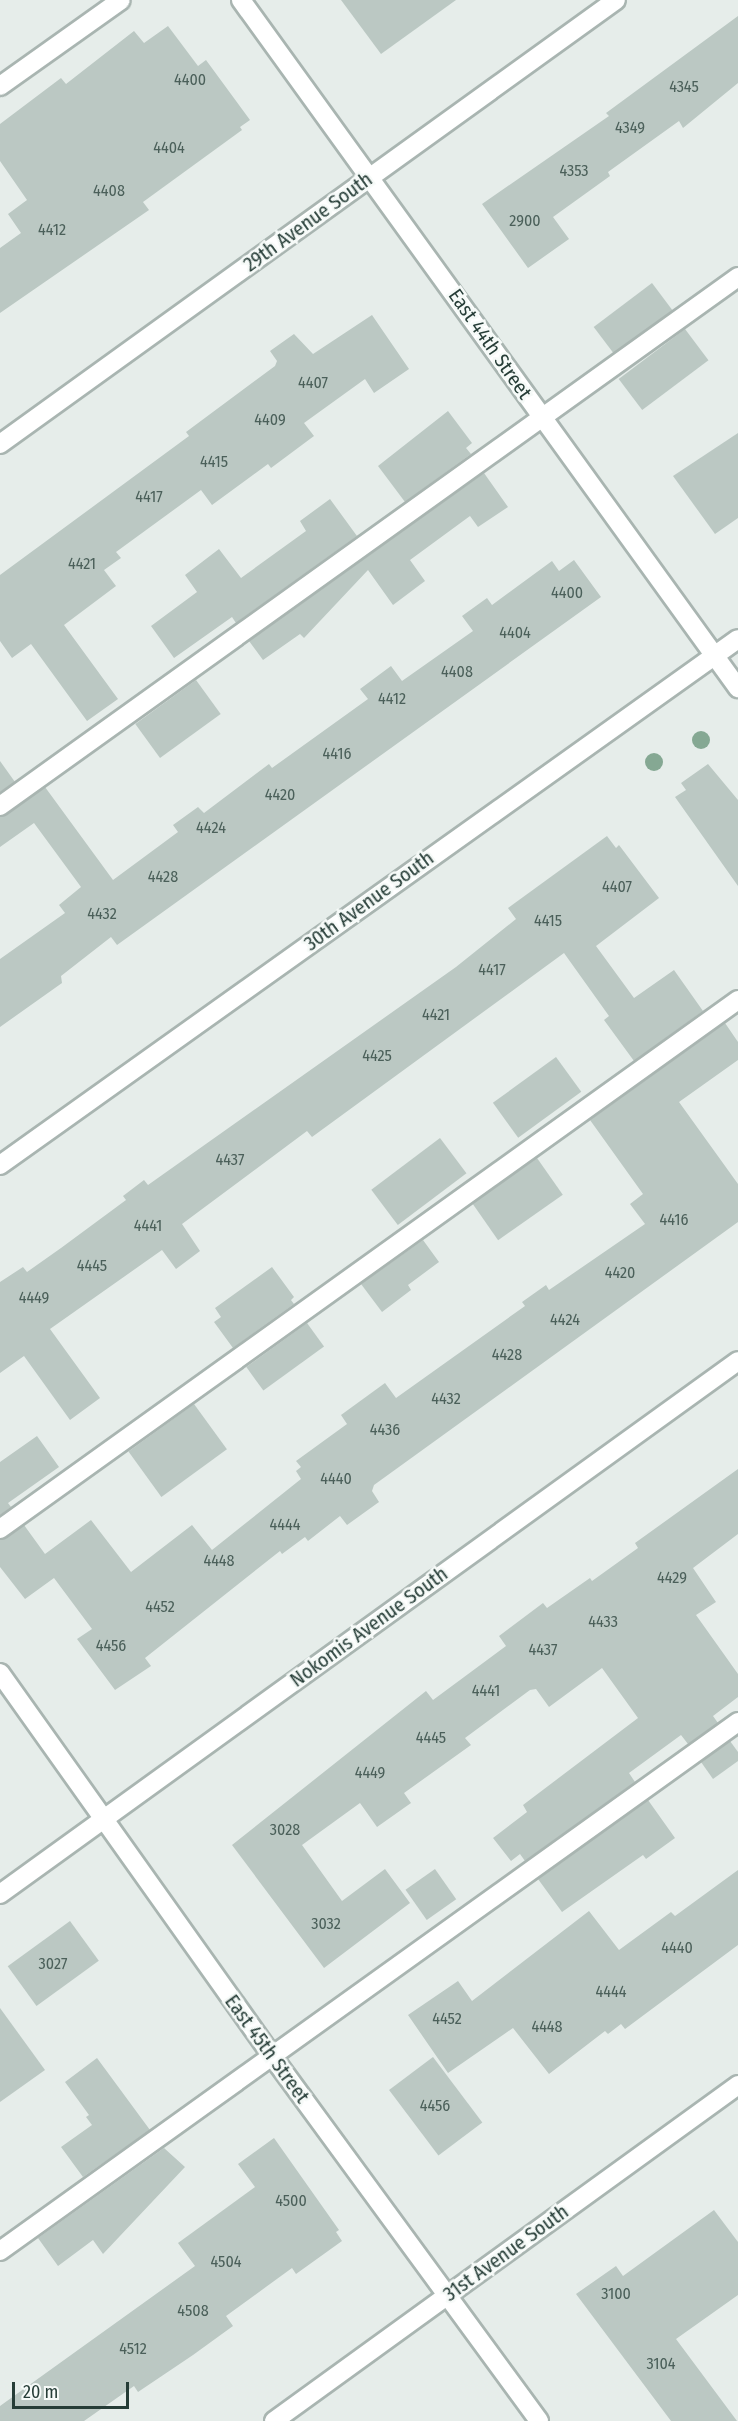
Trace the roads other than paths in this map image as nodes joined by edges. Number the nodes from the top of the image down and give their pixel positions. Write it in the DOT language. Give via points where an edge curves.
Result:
graph roads {
  1 [pos="121,0"];
  2 [pos="241,0"];
  3 [pos="616,0"];
  4 [pos="0,86"];
  5 [pos="371,176"];
  6 [pos="738,277"];
  7 [pos="541,417"];
  8 [pos="0,444"];
  9 [pos="738,639"];
  10 [pos="714,655"];
  11 [pos="738,688"];
  12 [pos="0,806"];
  13 [pos="738,1000"];
  14 [pos="0,1165"];
  15 [pos="738,1361"];
  16 [pos="0,1529"];
  17 [pos="0,1673"];
  18 [pos="738,1722"];
  19 [pos="102,1819"];
  20 [pos="0,1894"];
  21 [pos="272,2056"];
  22 [pos="738,2085"];
  23 [pos="0,2251"];
  24 [pos="447,2297"];
  25 [pos="274,2421"];
  26 [pos="539,2421"];
  1 -- 4 [label="street"];
  2 -- 5 [label="street, East 44th Street"];
  3 -- 5 [label="street, 29th Avenue South"];
  5 -- 7 [label="street, East 44th Street"];
  5 -- 8 [label="street, 29th Avenue South"];
  6 -- 7 [label="street"];
  7 -- 10 [label="street, East 44th Street"];
  7 -- 12 [label="street"];
  9 -- 10 [label="street, 30th Avenue South"];
  10 -- 11 [label="street, East 44th Street"];
  10 -- 14 [label="street, 30th Avenue South"];
  13 -- 16 [label="street"];
  15 -- 19 [label="street, Nokomis Avenue South"];
  17 -- 19 [label="street, East 45th Street"];
  18 -- 21 [label="street"];
  19 -- 20 [label="street, Nokomis Avenue South"];
  19 -- 21 [label="street, East 45th Street"];
  21 -- 23 [label="street"];
  21 -- 24 [label="street, East 45th Street"];
  22 -- 24 [label="street, 31st Avenue South"];
  24 -- 25 [label="street, 31st Avenue South"];
  24 -- 26 [label="street, East 45th Street"];
}
